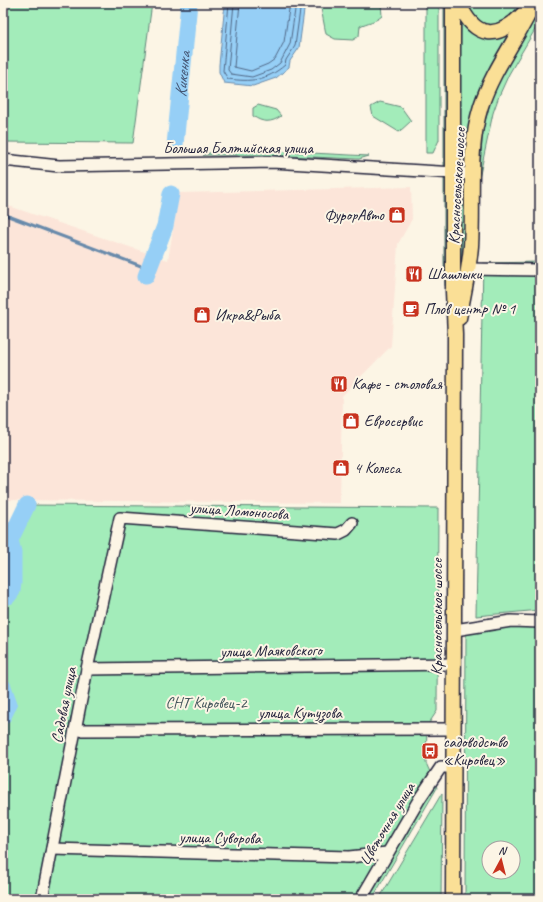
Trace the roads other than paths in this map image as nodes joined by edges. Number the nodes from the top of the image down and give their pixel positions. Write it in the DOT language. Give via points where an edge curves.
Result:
graph roads {
  1 [pos="453,3"];
  2 [pos="460,3"];
  3 [pos="534,3"];
  4 [pos="3,160"];
  5 [pos="453,173"];
  6 [pos="472,174"];
  7 [pos="468,269"];
  8 [pos="540,270"];
  9 [pos="456,335"];
  10 [pos="120,518"];
  11 [pos="352,523"];
  12 [pos="540,622"];
  13 [pos="455,630"];
  14 [pos="454,664"];
  15 [pos="87,670"];
  16 [pos="454,729"];
  17 [pos="75,730"];
  18 [pos="448,767"];
  19 [pos="52,849"];
  20 [pos="387,853"];
  21 [pos="42,899"];
  22 [pos="361,899"];
  23 [pos="453,899"];
  1 -- 5 [label="main road, Красносельское шоссе"];
  2 -- 3 [label="main road" via="471,22 491,33 504,31"];
  3 -- 6 [label="main road, Красносельское шоссе" via="485,95 477,123"];
  4 -- 5 [label="street, Большая Балтийская улица" via="59,166 272,162"];
  5 -- 6 [label="street, Большая Балтийская улица"];
  5 -- 9 [label="main road, Красносельское шоссе" via="453,291"];
  6 -- 7 [label="main road, Красносельское шоссе" via="471,246"];
  7 -- 8 [label="street"];
  7 -- 9 [label="main road, Красносельское шоссе"];
  9 -- 13 [label="main road, Красносельское шоссе"];
  10 -- 11 [label="street, улица Ломоносова" via="338,534"];
  10 -- 15 [label="street, Садовая улица"];
  12 -- 13 [label="street" via="511,621"];
  13 -- 14 [label="main road, Красносельское шоссе"];
  14 -- 15 [label="street, улица Маяковского"];
  14 -- 16 [label="main road, Красносельское шоссе"];
  15 -- 17 [label="street, Садовая улица"];
  16 -- 17 [label="street, улица Кутузова"];
  16 -- 18 [label="main road, Красносельское шоссе"];
  17 -- 19 [label="street, Садовая улица"];
  18 -- 20 [label="street, Цветочная улица"];
  18 -- 23 [label="main road, Красносельское шоссе"];
  19 -- 20 [label="street, улица Суворова" via="349,857"];
  19 -- 21 [label="street, Садовая улица"];
  20 -- 22 [label="street, Цветочная улица"];
}
